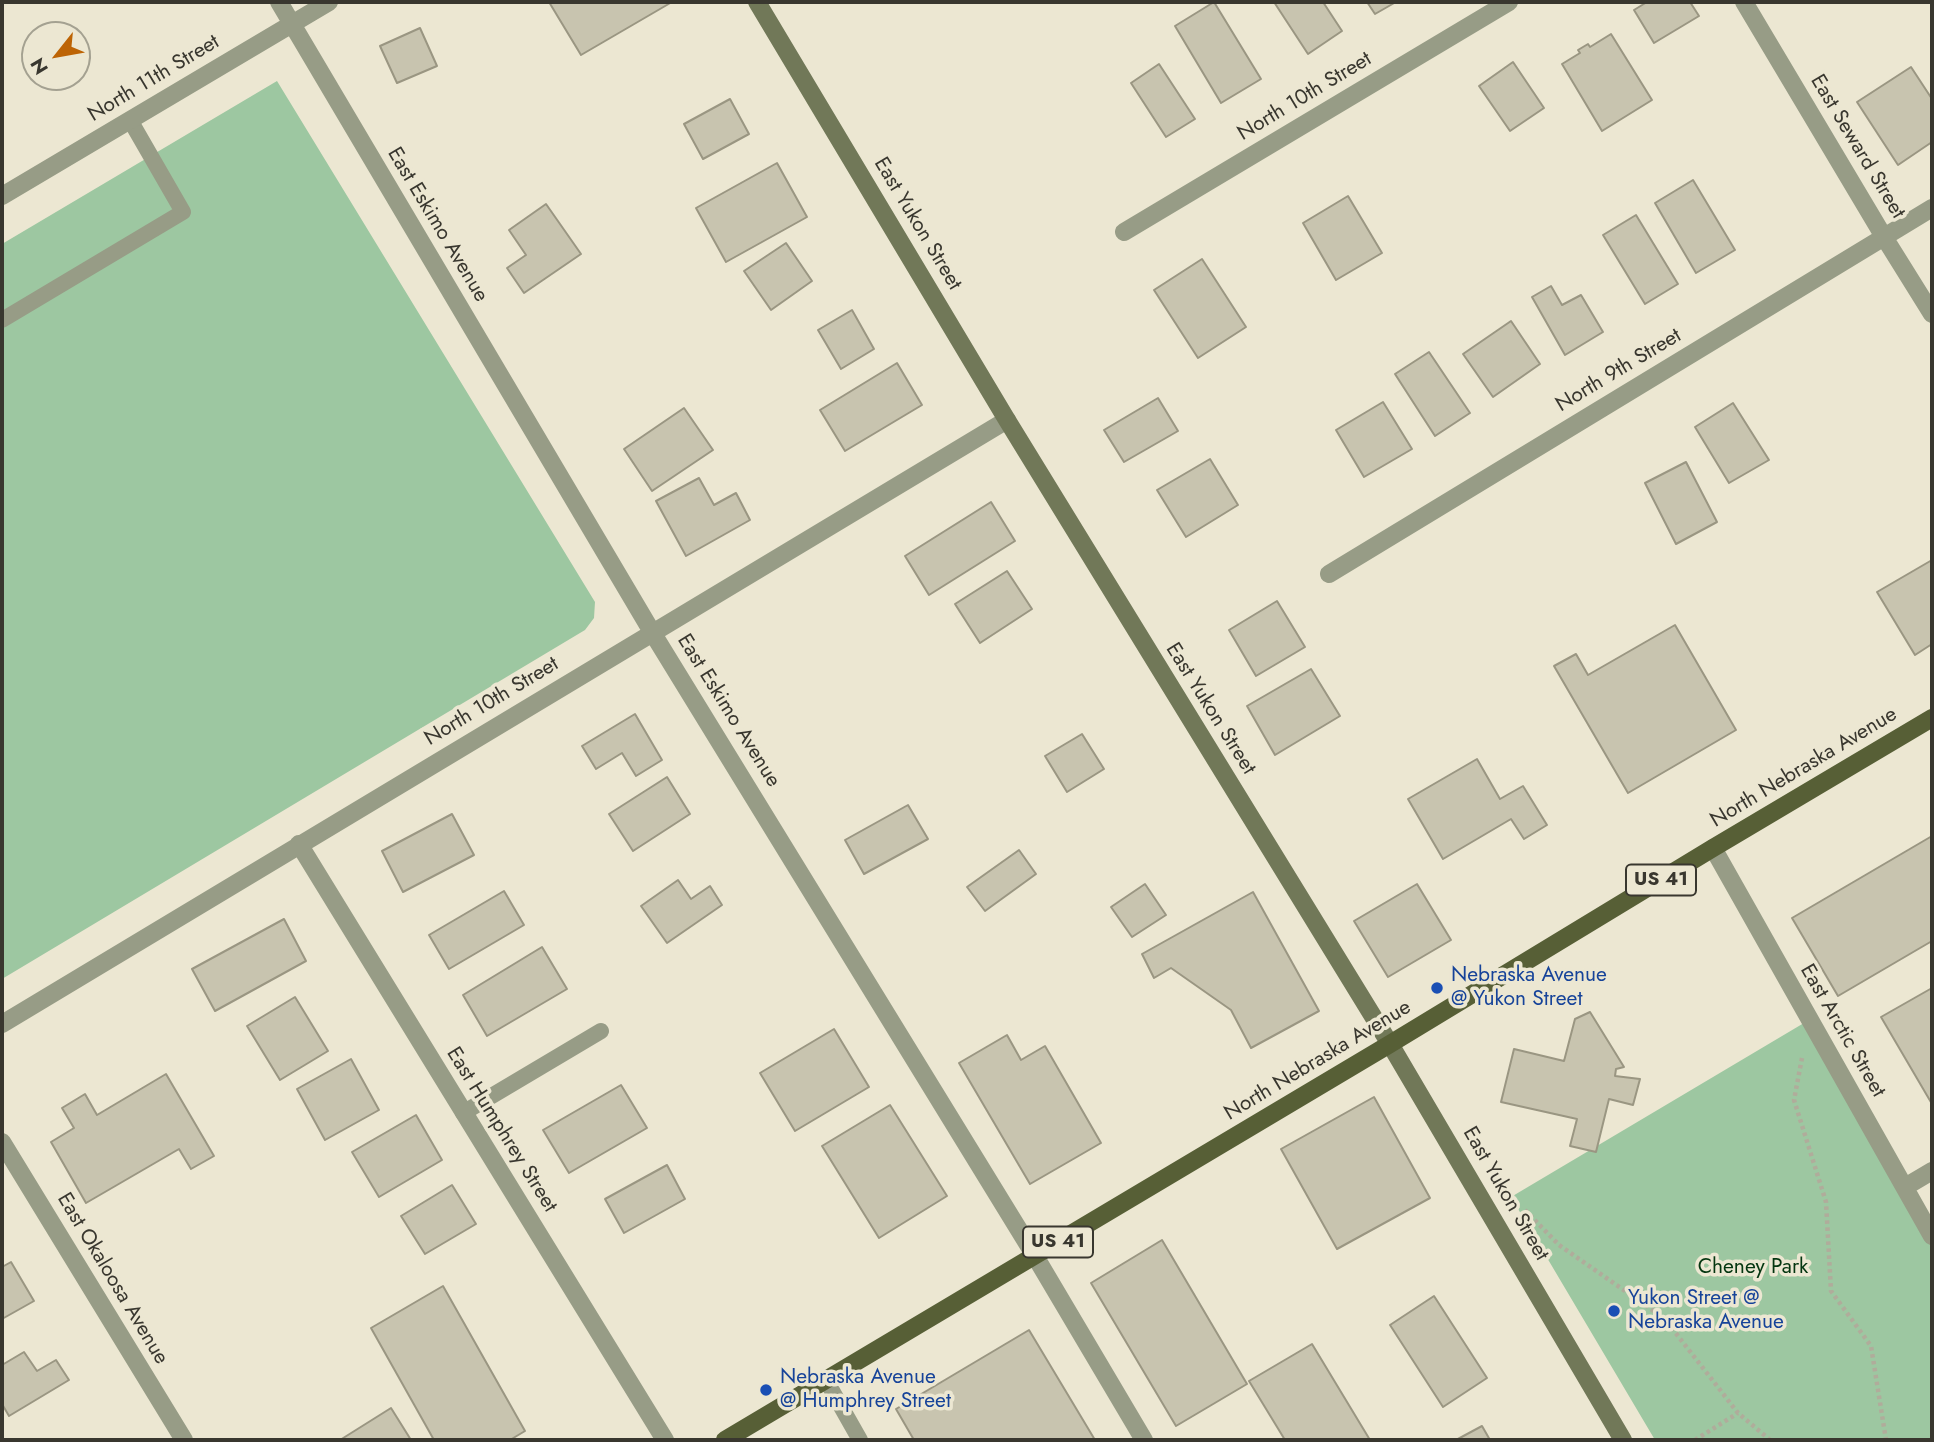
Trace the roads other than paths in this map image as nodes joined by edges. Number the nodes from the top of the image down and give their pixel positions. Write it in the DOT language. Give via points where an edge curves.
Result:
graph roads {
  1 [pos="279,2"];
  2 [pos="329,2"];
  3 [pos="757,2"];
  4 [pos="1509,2"];
  5 [pos="1744,2"];
  6 [pos="292,24"];
  7 [pos="130,120"];
  8 [pos="2,196"];
  9 [pos="1932,208"];
  10 [pos="1125,232"];
  11 [pos="1884,237"];
  12 [pos="1932,314"];
  13 [pos="2,320"];
  14 [pos="1007,420"];
  15 [pos="1329,574"];
  16 [pos="652,632"];
  17 [pos="1932,718"];
  18 [pos="299,844"];
  19 [pos="1713,848"];
  20 [pos="2,1024"];
  21 [pos="601,1031"];
  22 [pos="1390,1044"];
  23 [pos="463,1113"];
  24 [pos="2,1142"];
  25 [pos="1932,1171"];
  26 [pos="1905,1187"];
  27 [pos="1932,1236"];
  28 [pos="1035,1256"];
  29 [pos="826,1380"];
  30 [pos="184,1440"];
  31 [pos="665,1440"];
  32 [pos="725,1440"];
  33 [pos="860,1440"];
  34 [pos="1144,1440"];
  35 [pos="1623,1440"];
  1 -- 6 [label="street, East Eskimo Avenue"];
  2 -- 6 [label="street, North 11th Street"];
  3 -- 14 [label="street, East Yukon Street"];
  4 -- 10 [label="street, North 10th Street"];
  5 -- 11 [label="street, East Seward Street"];
  6 -- 7 [label="street, North 11th Street"];
  6 -- 16 [label="street, East Eskimo Avenue"];
  7 -- 8 [label="street, North 11th Street"];
  7 -- 13 [label="lane" via="183,212"];
  9 -- 11 [label="street, North 9th Street"];
  11 -- 12 [label="street, East Seward Street"];
  11 -- 15 [label="street, North 9th Street"];
  14 -- 16 [label="street, North 10th Street"];
  14 -- 22 [label="street, East Yukon Street"];
  16 -- 18 [label="street, North 10th Street"];
  16 -- 28 [label="street, East Eskimo Avenue"];
  17 -- 19 [label="main road, North Nebraska Avenue / US 41"];
  18 -- 20 [label="street, North 10th Street"];
  18 -- 23 [label="street, East Humphrey Street"];
  19 -- 22 [label="main road, North Nebraska Avenue / US 41"];
  19 -- 26 [label="street, East Arctic Street"];
  21 -- 23 [label="lane"];
  22 -- 28 [label="main road, North Nebraska Avenue / US 41"];
  22 -- 35 [label="street, East Yukon Street"];
  23 -- 31 [label="street, East Humphrey Street"];
  24 -- 30 [label="street, East Okaloosa Avenue"];
  25 -- 26 [label="street"];
  26 -- 27 [label="street, East Arctic Street"];
  28 -- 29 [label="main road, North Nebraska Avenue / US 41"];
  28 -- 34 [label="street, East Eskimo Avenue"];
  29 -- 32 [label="main road, North Nebraska Avenue / US 41"];
  29 -- 33 [label="lane"];
}
